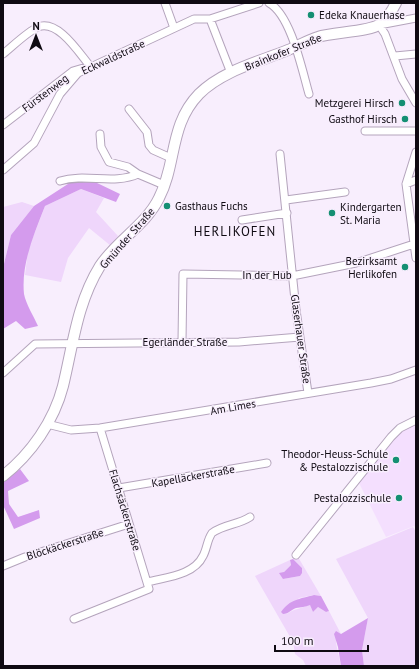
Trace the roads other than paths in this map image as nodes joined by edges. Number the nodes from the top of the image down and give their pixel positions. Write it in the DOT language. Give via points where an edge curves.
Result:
graph roads {
  1 [pos="165,3"];
  2 [pos="259,3"];
  3 [pos="269,3"];
  4 [pos="396,3"];
  5 [pos="416,18"];
  6 [pos="210,19"];
  7 [pos="379,25"];
  8 [pos="174,28"];
  9 [pos="295,47"];
  10 [pos="3,54"];
  11 [pos="416,54"];
  12 [pos="395,56"];
  13 [pos="90,66"];
  14 [pos="231,73"];
  15 [pos="309,94"];
  16 [pos="416,103"];
  17 [pos="129,109"];
  18 [pos="3,125"];
  19 [pos="416,130"];
  20 [pos="365,131"];
  21 [pos="100,134"];
  22 [pos="416,152"];
  23 [pos="280,154"];
  24 [pos="171,158"];
  25 [pos="3,170"];
  26 [pos="138,174"];
  27 [pos="416,180"];
  28 [pos="60,181"];
  29 [pos="406,184"];
  30 [pos="164,185"];
  31 [pos="345,192"];
  32 [pos="286,200"];
  33 [pos="287,213"];
  34 [pos="242,220"];
  35 [pos="414,244"];
  36 [pos="416,258"];
  37 [pos="292,276"];
  38 [pos="300,337"];
  39 [pos="182,341"];
  40 [pos="71,342"];
  41 [pos="416,370"];
  42 [pos="3,374"];
  43 [pos="308,393"];
  44 [pos="416,420"];
  45 [pos="47,424"];
  46 [pos="100,428"];
  47 [pos="267,463"];
  48 [pos="3,476"];
  49 [pos="119,488"];
  50 [pos="250,517"];
  51 [pos="128,524"];
  52 [pos="296,555"];
  53 [pos="3,566"];
  54 [pos="148,582"];
  55 [pos="74,619"];
  1 -- 8 [label="street"];
  2 -- 6 [label="street, Eckwaldstraße"];
  3 -- 9 [label="street" via="276,7 282,17"];
  4 -- 7 [label="main road" via="392,12"];
  5 -- 7 [label="street"];
  6 -- 8 [label="street, Eckwaldstraße" via="194,19"];
  6 -- 14 [label="street"];
  7 -- 9 [label="main road, Brainkofer Straße" via="318,37"];
  7 -- 12 [label="street"];
  8 -- 13 [label="street, Eckwaldstraße"];
  9 -- 14 [label="main road, Brainkofer Straße"];
  9 -- 15 [label="street"];
  10 -- 13 [label="street" via="38,28 46,26 59,30"];
  11 -- 12 [label="street"];
  12 -- 16 [label="street" via="402,79"];
  13 -- 18 [label="street, Fürstenweg" via="73,71"];
  13 -- 25 [label="street, Eckwaldstraße" via="78,73 60,94 34,143"];
  14 -- 24 [label="main road, Gmünder Straße" via="213,82 187,107 180,121"];
  17 -- 24 [label="street" via="147,132 149,145 153,150"];
  19 -- 20 [label="street"];
  21 -- 26 [label="street" via="101,147 109,162 128,167"];
  22 -- 29 [label="street"];
  23 -- 32 [label="street, Glaserhauer Straße"];
  24 -- 30 [label="main road, Gmünder Straße"];
  26 -- 28 [label="street" via="128,178 72,177"];
  26 -- 30 [label="street"];
  27 -- 29 [label="street"];
  29 -- 35 [label="street"];
  30 -- 40 [label="main road, Gmünder Straße" via="160,198 152,210 100,266 81,308"];
  31 -- 32 [label="street"];
  32 -- 33 [label="street, Glaserhauer Straße"];
  33 -- 34 [label="street"];
  33 -- 37 [label="street, Glaserhauer Straße"];
  35 -- 36 [label="street"];
  35 -- 37 [label="street, In der Hub" via="356,263"];
  37 -- 38 [label="street, Glaserhauer Straße"];
  37 -- 39 [label="street, In der Hub" via="183,274"];
  38 -- 39 [label="street, Egerländer Straße" via="239,342"];
  38 -- 43 [label="street, Glaserhauer Straße"];
  39 -- 40 [label="street, Egerländer Straße"];
  40 -- 42 [label="street, Egerländer Straße" via="35,344"];
  40 -- 45 [label="main road, Gmünder Straße" via="62,387"];
  41 -- 43 [label="street, Am Limes" via="391,379"];
  43 -- 46 [label="street, Am Limes"];
  44 -- 52 [label="street" via="400,428 391,437"];
  45 -- 46 [label="street, Am Limes" via="71,430"];
  45 -- 48 [label="main road, Gmünder Straße" via="28,452"];
  46 -- 49 [label="street, Flachsäckerstraße"];
  47 -- 49 [label="street, Kapelläckerstraße"];
  49 -- 51 [label="street, Flachsäckerstraße"];
  50 -- 54 [label="street" via="212,533 204,556 198,565 189,571"];
  51 -- 53 [label="street, Blöckäckerstraße"];
  51 -- 54 [label="street, Flachsäckerstraße"];
  54 -- 55 [label="street" via="149,589 146,591"];
}
